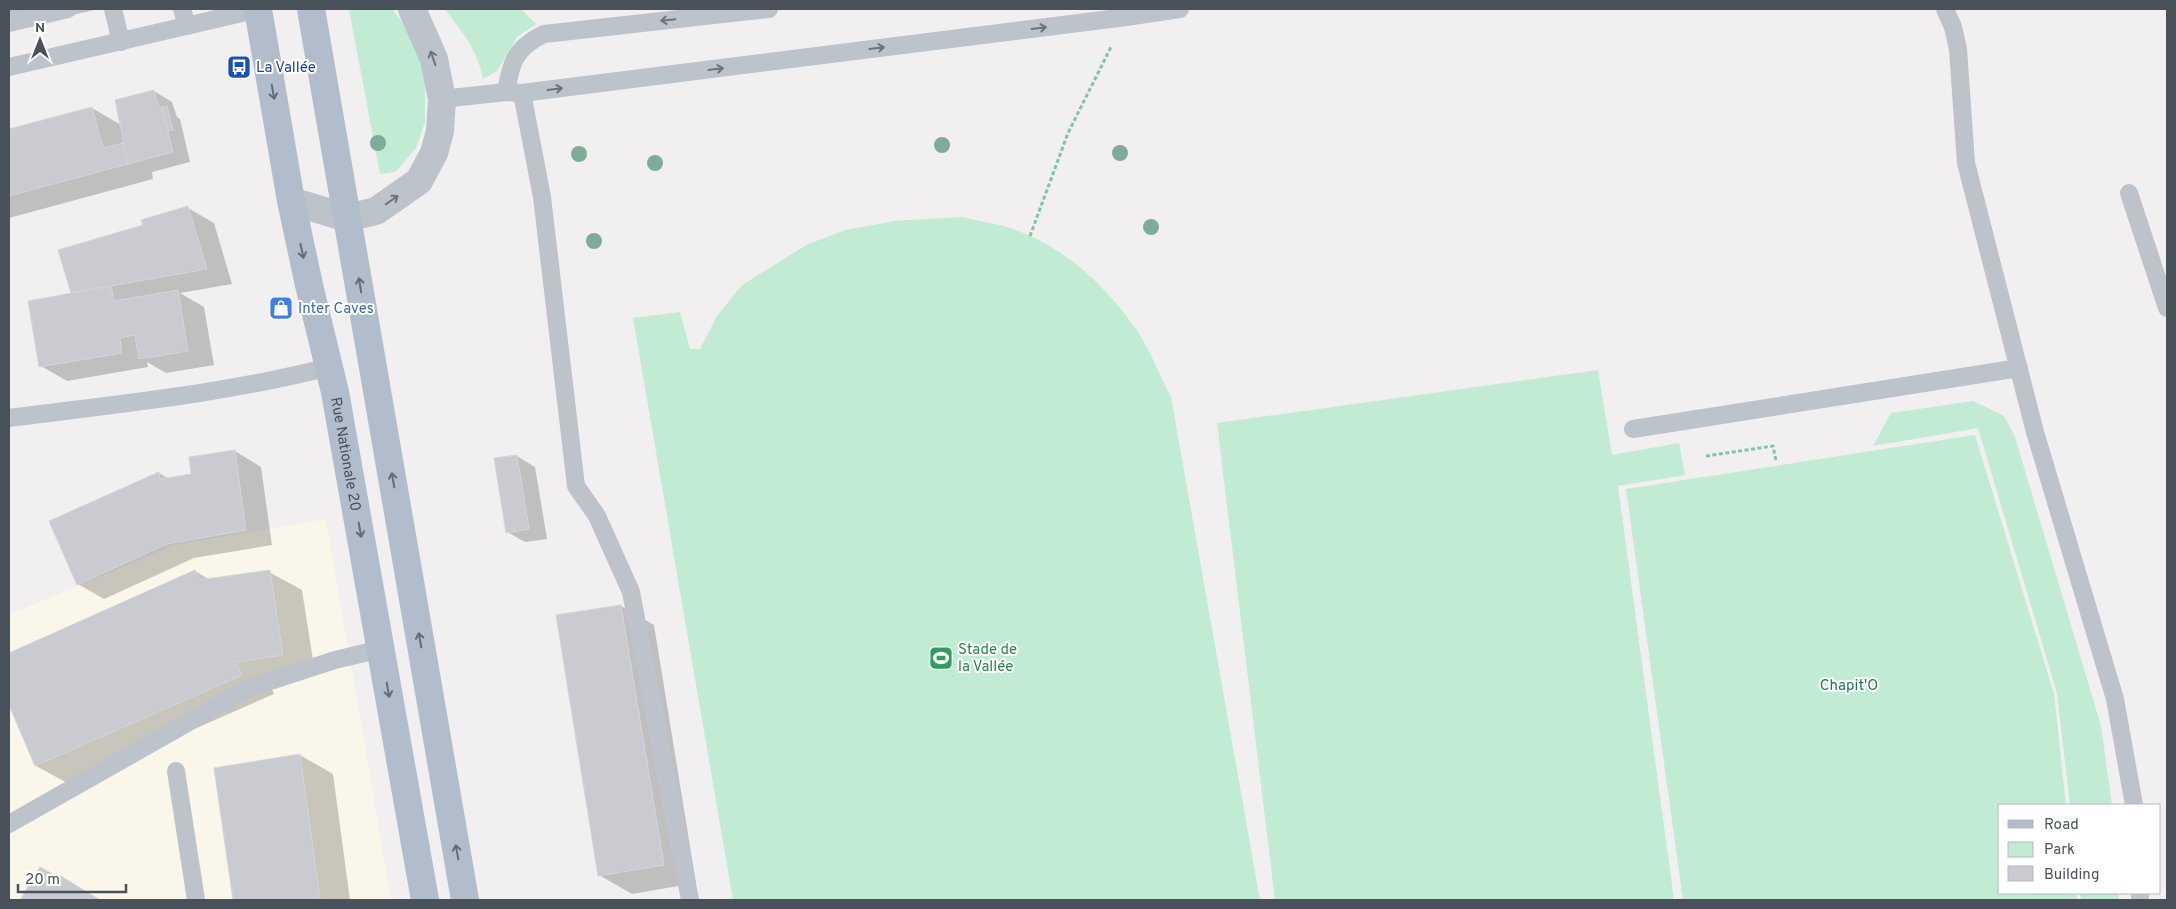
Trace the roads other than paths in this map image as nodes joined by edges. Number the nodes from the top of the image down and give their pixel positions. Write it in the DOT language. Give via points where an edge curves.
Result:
graph roads {
  1 [pos="68,9"];
  2 [pos="113,9"];
  3 [pos="182,9"];
  4 [pos="258,9"];
  5 [pos="412,9"];
  6 [pos="769,9"];
  7 [pos="1180,9"];
  8 [pos="1945,9"];
  9 [pos="1125,13"];
  10 [pos="313,20"];
  11 [pos="9,23"];
  12 [pos="187,26"];
  13 [pos="121,42"];
  14 [pos="9,67"];
  15 [pos="514,92"];
  16 [pos="442,99"];
  17 [pos="2129,193"];
  18 [pos="292,201"];
  19 [pos="347,218"];
  20 [pos="2167,308"];
  21 [pos="329,367"];
  22 [pos="2019,368"];
  23 [pos="9,418"];
  24 [pos="1633,429"];
  25 [pos="381,649"];
  26 [pos="176,771"];
  27 [pos="2134,804"];
  28 [pos="9,824"];
  29 [pos="196,900"];
  30 [pos="425,900"];
  31 [pos="465,900"];
  32 [pos="690,900"];
  1 -- 11 [label="lane"];
  2 -- 13 [label="lane"];
  3 -- 12 [label="lane"];
  4 -- 12 [label="lane"];
  4 -- 18 [label="main road, Rue Nationale 20, one-way"];
  16 -- 5 [label="street, one-way" via="434,59"];
  6 -- 15 [label="lane, one-way" via="544,34 528,42 510,67"];
  7 -- 9 [label="lane"];
  8 -- 22 [label="lane" via="1958,50 1966,163"];
  15 -- 9 [label="lane, one-way"];
  10 -- 19 [label="main road"];
  12 -- 13 [label="lane"];
  13 -- 14 [label="lane"];
  15 -- 16 [label="lane"];
  15 -- 32 [label="lane" via="542,198 576,486 597,516 631,592"];
  19 -- 16 [label="street, one-way" via="376,211 418,181 434,154 440,131"];
  17 -- 20 [label="lane"];
  18 -- 19 [label="street"];
  18 -- 21 [label="main road, Rue Nationale 20, one-way"];
  31 -- 19 [label="main road, one-way"];
  21 -- 23 [label="lane" via="200,393"];
  21 -- 25 [label="main road, Rue Nationale 20, one-way"];
  22 -- 24 [label="lane"];
  22 -- 27 [label="lane" via="2115,699"];
  25 -- 28 [label="lane" via="249,688"];
  25 -- 30 [label="main road, Rue Nationale 20, one-way"];
  26 -- 29 [label="lane"];
}
